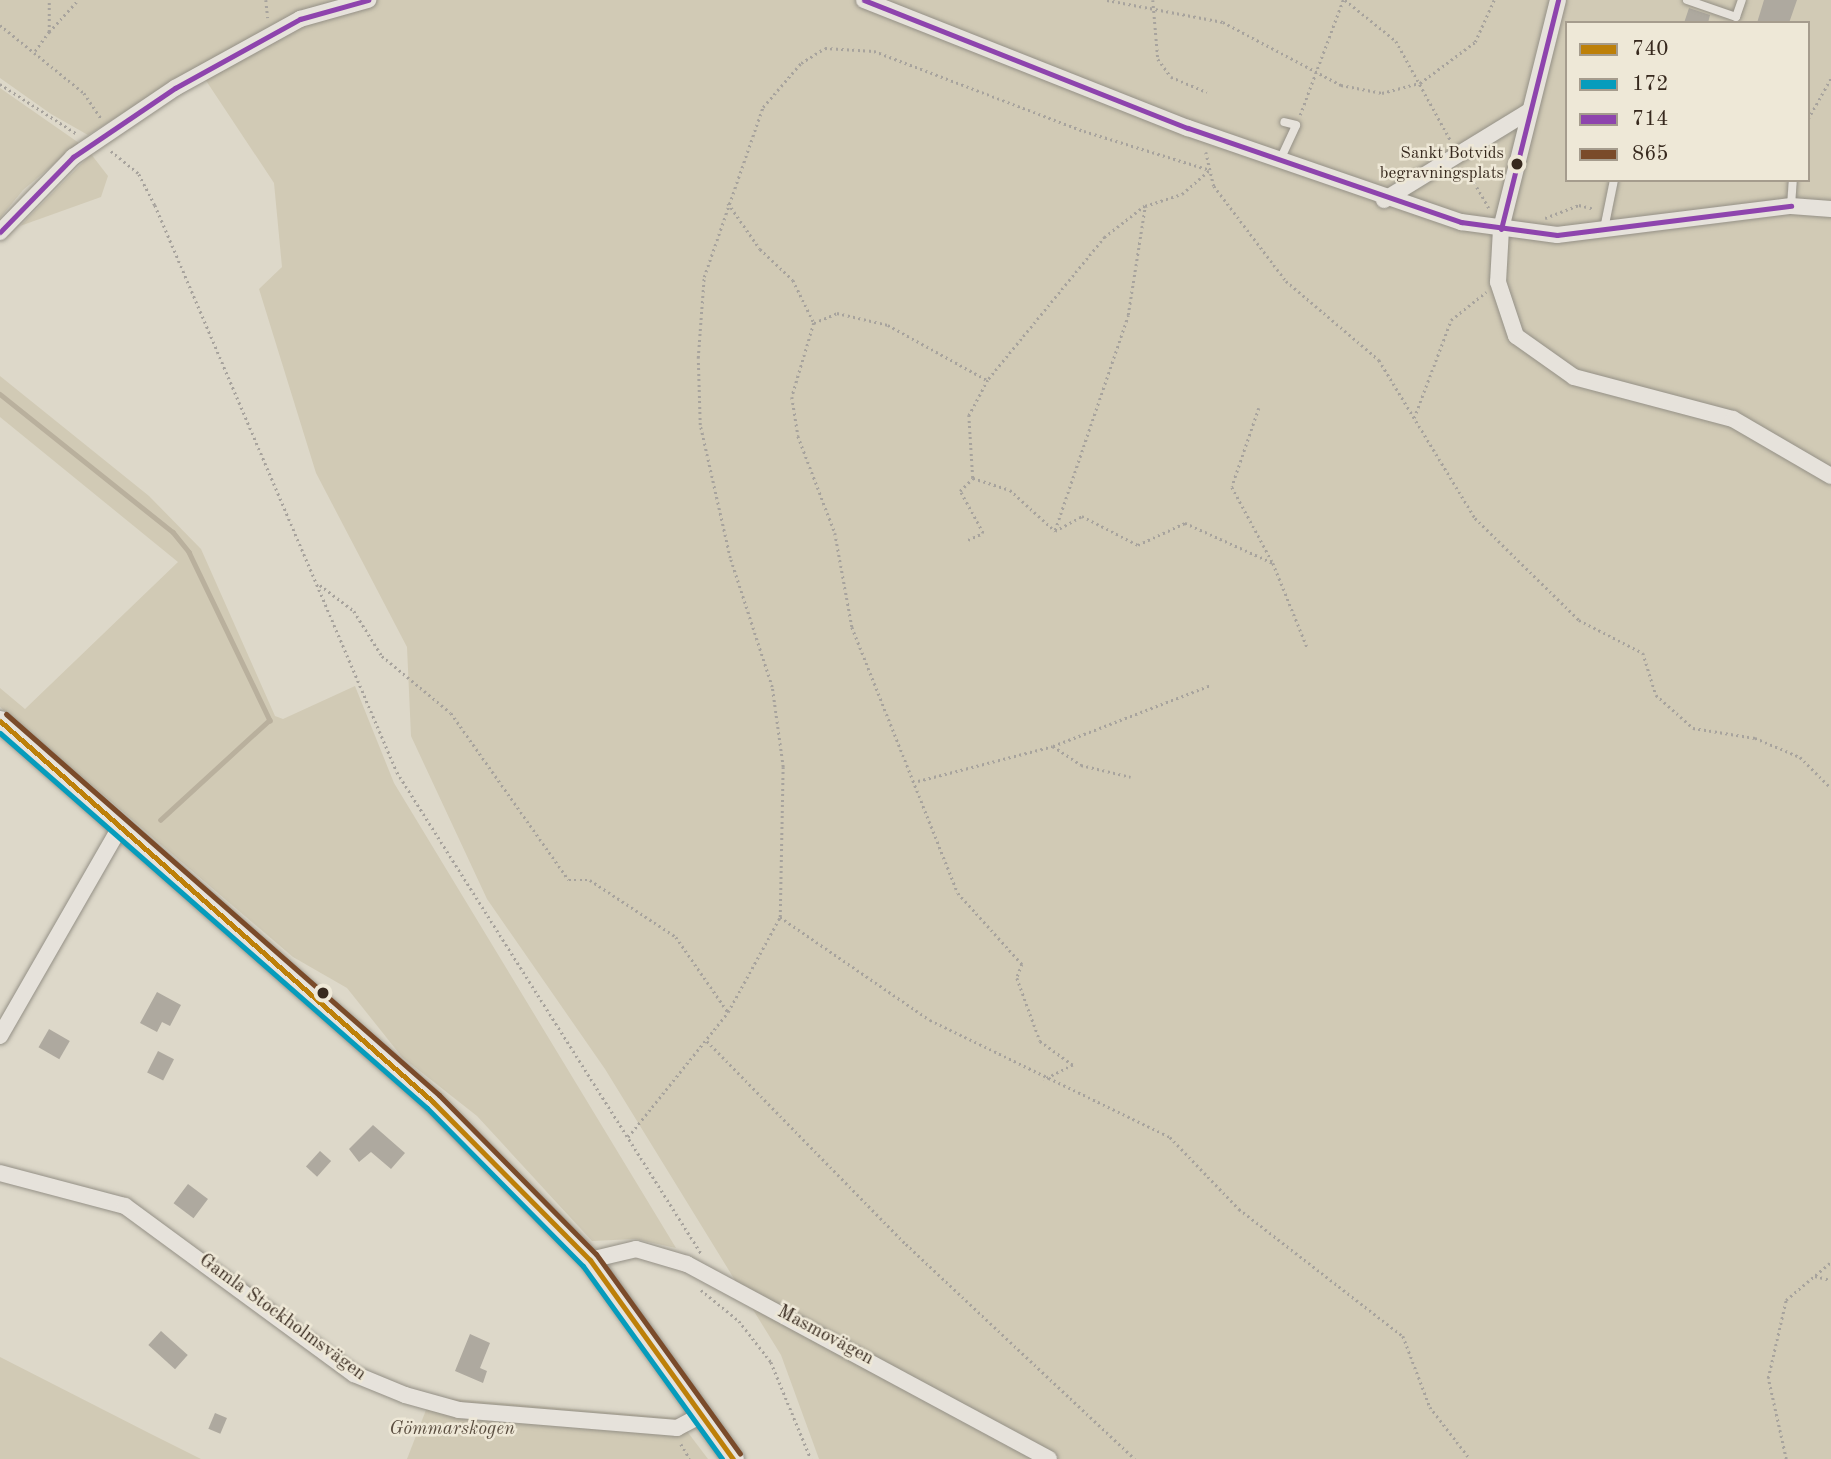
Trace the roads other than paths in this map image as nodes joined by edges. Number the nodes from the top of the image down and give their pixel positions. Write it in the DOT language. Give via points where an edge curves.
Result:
graph roads {
  1 [pos="368,0"];
  2 [pos="864,0"];
  3 [pos="1558,0"];
  4 [pos="1687,0"];
  5 [pos="1742,0"];
  6 [pos="1529,111"];
  7 [pos="1284,122"];
  8 [pos="1280,160"];
  9 [pos="1614,182"];
  10 [pos="1793,182"];
  11 [pos="1384,200"];
  12 [pos="1791,206"];
  13 [pos="1831,209"];
  14 [pos="1501,229"];
  15 [pos="1604,230"];
  16 [pos="0,232"];
  17 [pos="1831,476"];
  18 [pos="0,722"];
  19 [pos="120,827"];
  20 [pos="0,1036"];
  21 [pos="0,1173"];
  22 [pos="590,1260"];
  23 [pos="701,1415"];
  24 [pos="733,1459"];
  25 [pos="1049,1459"];
  1 -- 16 [label="street" via="269,34 93,142"];
  2 -- 8 [label="street"];
  3 -- 6 [label="street"];
  4 -- 5 [label="lane" via="1737,17"];
  6 -- 11 [label="street"];
  6 -- 14 [label="street"];
  7 -- 8 [label="lane" via="1296,125"];
  8 -- 11 [label="street"];
  9 -- 15 [label="lane"];
  10 -- 12 [label="lane"];
  11 -- 14 [label="street"];
  12 -- 13 [label="street"];
  12 -- 15 [label="street"];
  14 -- 15 [label="street" via="1531,233"];
  14 -- 17 [label="street" via="1499,282 1516,336 1574,377 1733,419"];
  18 -- 19 [label="main road"];
  19 -- 20 [label="street"];
  19 -- 22 [label="main road" via="433,1102"];
  21 -- 23 [label="street, Gamla Stockholmsvägen" via="125,1206 354,1374 405,1395 459,1410 663,1427 677,1427"];
  22 -- 23 [label="main road"];
  22 -- 25 [label="street, Masmovägen" via="643,1250 695,1268"];
  23 -- 24 [label="main road"];
}
